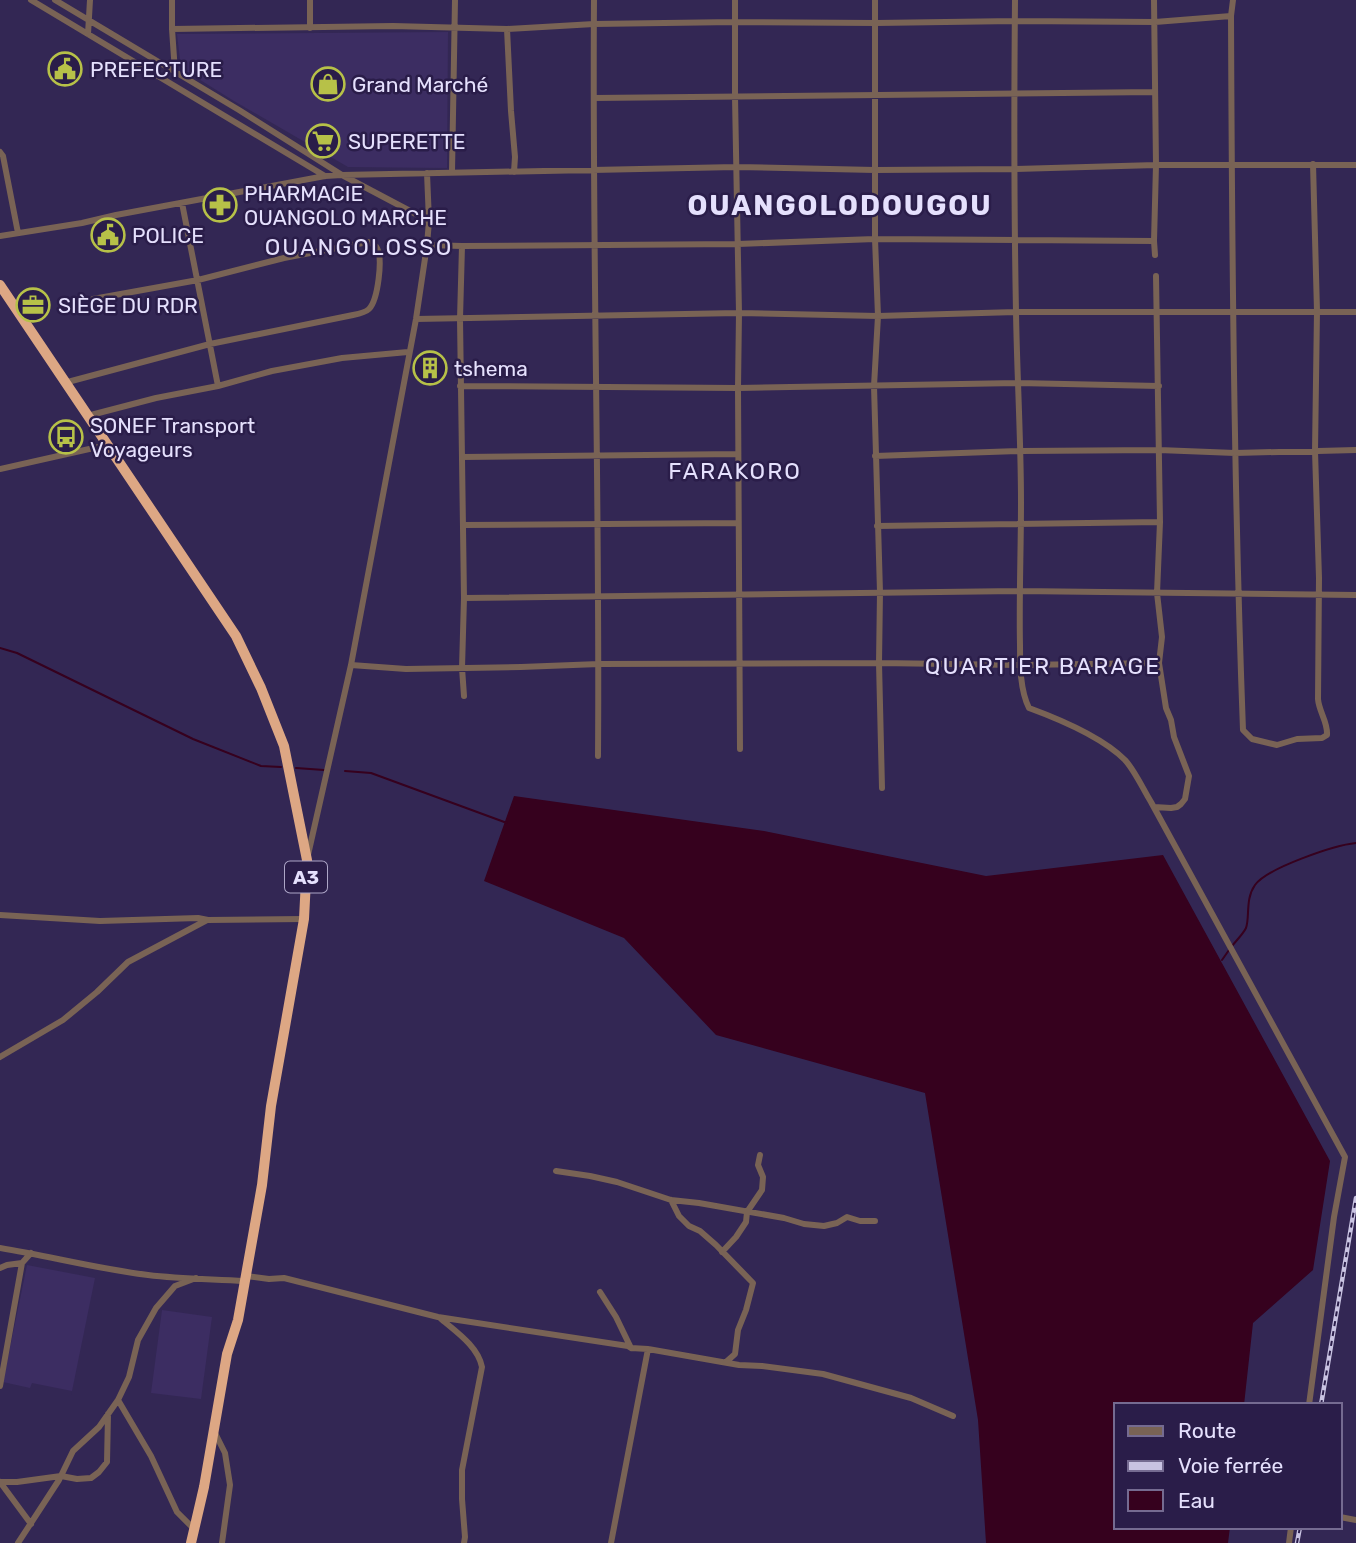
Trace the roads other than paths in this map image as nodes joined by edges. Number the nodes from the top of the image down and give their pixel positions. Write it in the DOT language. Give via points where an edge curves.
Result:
graph roads {
  1 [pos="31,0"];
  2 [pos="55,0"];
  3 [pos="90,0"];
  4 [pos="172,0"];
  5 [pos="310,0"];
  6 [pos="455,0"];
  7 [pos="594,0"];
  8 [pos="735,0"];
  9 [pos="875,0"];
  10 [pos="1015,0"];
  11 [pos="1154,0"];
  12 [pos="1233,0"];
  13 [pos="1231,16"];
  14 [pos="90,20"];
  15 [pos="1015,21"];
  16 [pos="736,22"];
  17 [pos="1155,22"];
  18 [pos="876,23"];
  19 [pos="594,24"];
  20 [pos="310,27"];
  21 [pos="455,28"];
  22 [pos="172,29"];
  23 [pos="508,29"];
  24 [pos="88,34"];
  25 [pos="175,72"];
  26 [pos="1155,92"];
  27 [pos="1014,93"];
  28 [pos="876,96"];
  29 [pos="735,97"];
  30 [pos="594,98"];
  31 [pos="0,152"];
  32 [pos="1313,164"];
  33 [pos="1156,165"];
  34 [pos="1356,165"];
  35 [pos="1232,166"];
  36 [pos="736,167"];
  37 [pos="595,169"];
  38 [pos="1015,169"];
  39 [pos="875,170"];
  40 [pos="452,172"];
  41 [pos="514,172"];
  42 [pos="427,173"];
  43 [pos="342,175"];
  44 [pos="325,176"];
  45 [pos="182,203"];
  46 [pos="429,220"];
  47 [pos="18,233"];
  48 [pos="0,236"];
  49 [pos="875,240"];
  50 [pos="1154,240"];
  51 [pos="1015,241"];
  52 [pos="595,244"];
  53 [pos="738,244"];
  54 [pos="427,245"];
  55 [pos="462,246"];
  56 [pos="1155,256"];
  57 [pos="1156,276"];
  58 [pos="198,280"];
  59 [pos="0,285"];
  60 [pos="93,299"];
  61 [pos="1234,311"];
  62 [pos="1317,311"];
  63 [pos="1016,312"];
  64 [pos="1158,312"];
  65 [pos="1356,312"];
  66 [pos="739,313"];
  67 [pos="596,315"];
  68 [pos="878,316"];
  69 [pos="416,319"];
  70 [pos="460,319"];
  71 [pos="210,344"];
  72 [pos="408,352"];
  73 [pos="64,383"];
  74 [pos="1018,383"];
  75 [pos="218,386"];
  76 [pos="460,386"];
  77 [pos="597,386"];
  78 [pos="874,386"];
  79 [pos="1158,386"];
  80 [pos="738,388"];
  81 [pos="87,416"];
  82 [pos="107,445"];
  83 [pos="1159,450"];
  84 [pos="1356,450"];
  85 [pos="1021,451"];
  86 [pos="1315,451"];
  87 [pos="1235,453"];
  88 [pos="738,454"];
  89 [pos="598,455"];
  90 [pos="876,456"];
  91 [pos="462,457"];
  92 [pos="0,469"];
  93 [pos="1160,522"];
  94 [pos="738,523"];
  95 [pos="599,524"];
  96 [pos="1021,524"];
  97 [pos="463,525"];
  98 [pos="877,526"];
  99 [pos="1018,591"];
  100 [pos="880,592"];
  101 [pos="1157,593"];
  102 [pos="1238,594"];
  103 [pos="1319,595"];
  104 [pos="1356,595"];
  105 [pos="739,596"];
  106 [pos="598,597"];
  107 [pos="464,598"];
  108 [pos="879,663"];
  109 [pos="1159,663"];
  110 [pos="599,664"];
  111 [pos="739,664"];
  112 [pos="351,665"];
  113 [pos="1020,665"];
  114 [pos="462,668"];
  115 [pos="464,696"];
  116 [pos="740,749"];
  117 [pos="598,756"];
  118 [pos="882,788"];
  119 [pos="1154,807"];
  120 [pos="307,860"];
  121 [pos="0,915"];
  122 [pos="304,919"];
  123 [pos="208,920"];
  124 [pos="0,1057"];
  125 [pos="760,1155"];
  126 [pos="556,1171"];
  127 [pos="671,1200"];
  128 [pos="747,1212"];
  129 [pos="875,1221"];
  130 [pos="0,1248"];
  131 [pos="31,1252"];
  132 [pos="722,1252"];
  133 [pos="22,1263"];
  134 [pos="0,1268"];
  135 [pos="195,1278"];
  136 [pos="245,1278"];
  137 [pos="600,1292"];
  138 [pos="439,1317"];
  139 [pos="631,1348"];
  140 [pos="648,1349"];
  141 [pos="726,1362"];
  142 [pos="0,1386"];
  143 [pos="118,1400"];
  144 [pos="1308,1403"];
  145 [pos="108,1414"];
  146 [pos="953,1416"];
  147 [pos="214,1429"];
  148 [pos="61,1476"];
  149 [pos="0,1482"];
  150 [pos="31,1524"];
  151 [pos="194,1529"];
  152 [pos="18,1543"];
  153 [pos="191,1543"];
  154 [pos="222,1543"];
  155 [pos="464,1543"];
  156 [pos="611,1543"];
  1 -- 24 [label="street"];
  2 -- 14 [label="street"];
  3 -- 14 [label="street"];
  4 -- 22 [label="street"];
  5 -- 20 [label="street"];
  6 -- 21 [label="street"];
  7 -- 19 [label="street"];
  8 -- 16 [label="street"];
  9 -- 18 [label="street"];
  10 -- 15 [label="street"];
  11 -- 17 [label="street"];
  12 -- 13 [label="street"];
  13 -- 17 [label="street"];
  13 -- 35 [label="street"];
  14 -- 24 [label="street"];
  14 -- 25 [label="street"];
  15 -- 17 [label="street"];
  15 -- 18 [label="street"];
  15 -- 27 [label="street"];
  16 -- 18 [label="street"];
  16 -- 19 [label="street"];
  16 -- 29 [label="street"];
  17 -- 26 [label="street"];
  18 -- 28 [label="street"];
  19 -- 23 [label="street"];
  19 -- 30 [label="street"];
  20 -- 21 [label="street"];
  20 -- 22 [label="street"];
  21 -- 23 [label="street"];
  21 -- 40 [label="street"];
  22 -- 25 [label="street"];
  23 -- 41 [label="street"];
  24 -- 44 [label="street"];
  25 -- 43 [label="street"];
  26 -- 27 [label="street"];
  26 -- 33 [label="street"];
  27 -- 28 [label="street"];
  27 -- 38 [label="street"];
  28 -- 29 [label="street"];
  28 -- 39 [label="street"];
  29 -- 30 [label="street"];
  29 -- 36 [label="street"];
  30 -- 37 [label="street"];
  31 -- 47 [label="street"];
  32 -- 34 [label="street"];
  32 -- 35 [label="street"];
  32 -- 62 [label="street"];
  33 -- 35 [label="street"];
  33 -- 38 [label="street"];
  33 -- 50 [label="street"];
  35 -- 61 [label="street"];
  36 -- 37 [label="street"];
  36 -- 39 [label="street"];
  36 -- 53 [label="street"];
  37 -- 41 [label="street"];
  37 -- 52 [label="street"];
  38 -- 39 [label="street"];
  38 -- 51 [label="street"];
  39 -- 49 [label="street"];
  40 -- 41 [label="street"];
  40 -- 42 [label="street"];
  42 -- 43 [label="street"];
  42 -- 46 [label="street"];
  43 -- 44 [label="street"];
  43 -- 46 [label="street"];
  44 -- 45 [label="street"];
  45 -- 47 [label="street"];
  45 -- 58 [label="street"];
  46 -- 54 [label="street"];
  47 -- 48 [label="street"];
  49 -- 51 [label="street"];
  49 -- 53 [label="street"];
  49 -- 68 [label="street"];
  50 -- 51 [label="street"];
  50 -- 56 [label="street"];
  51 -- 63 [label="street"];
  52 -- 53 [label="street"];
  52 -- 55 [label="street"];
  52 -- 67 [label="street"];
  53 -- 66 [label="street"];
  54 -- 55 [label="street"];
  54 -- 69 [label="street"];
  55 -- 70 [label="street"];
  57 -- 64 [label="street"];
  58 -- 60 [label="street"];
  58 -- 71 [label="street"];
  58 -- 71 [label="street" via="368,242 379,251 379,278 369,309"];
  59 -- 73 [label="highway, A3"];
  61 -- 62 [label="street"];
  61 -- 64 [label="street"];
  61 -- 87 [label="street"];
  62 -- 65 [label="street"];
  62 -- 86 [label="street"];
  63 -- 64 [label="street"];
  63 -- 68 [label="street"];
  63 -- 74 [label="street"];
  64 -- 79 [label="street"];
  66 -- 67 [label="street"];
  66 -- 68 [label="street"];
  66 -- 80 [label="street"];
  67 -- 70 [label="street"];
  67 -- 77 [label="street"];
  68 -- 78 [label="street"];
  69 -- 70 [label="street"];
  69 -- 72 [label="street"];
  70 -- 76 [label="street"];
  71 -- 73 [label="street"];
  71 -- 75 [label="street"];
  72 -- 75 [label="street" via="342,358"];
  72 -- 112 [label="street"];
  73 -- 81 [label="highway, A3"];
  74 -- 78 [label="street"];
  74 -- 79 [label="street"];
  74 -- 85 [label="street"];
  75 -- 81 [label="street"];
  76 -- 77 [label="street"];
  76 -- 91 [label="street"];
  77 -- 80 [label="street"];
  77 -- 89 [label="street"];
  78 -- 80 [label="street"];
  78 -- 90 [label="street"];
  79 -- 83 [label="street"];
  80 -- 88 [label="street"];
  81 -- 82 [label="highway, A3"];
  82 -- 92 [label="street"];
  82 -- 120 [label="highway, A3" via="236,636 284,746"];
  83 -- 85 [label="street"];
  83 -- 87 [label="street"];
  83 -- 93 [label="street"];
  84 -- 86 [label="street"];
  85 -- 90 [label="street"];
  85 -- 96 [label="street"];
  86 -- 87 [label="street"];
  86 -- 103 [label="street"];
  87 -- 102 [label="street"];
  88 -- 89 [label="street"];
  88 -- 94 [label="street"];
  89 -- 91 [label="street"];
  89 -- 95 [label="street"];
  90 -- 98 [label="street"];
  91 -- 97 [label="street"];
  93 -- 96 [label="street"];
  93 -- 101 [label="street"];
  94 -- 95 [label="street"];
  94 -- 105 [label="street"];
  95 -- 97 [label="street"];
  95 -- 106 [label="street"];
  96 -- 98 [label="street"];
  96 -- 99 [label="street"];
  97 -- 107 [label="street"];
  98 -- 100 [label="street"];
  99 -- 100 [label="street"];
  99 -- 101 [label="street"];
  99 -- 113 [label="street"];
  100 -- 105 [label="street"];
  100 -- 108 [label="street"];
  101 -- 102 [label="street"];
  101 -- 109 [label="street" via="1162,637"];
  102 -- 103 [label="street"];
  102 -- 103 [label="street" via="1244,730 1252,739 1277,744 1327,735 1319,705"];
  103 -- 104 [label="street"];
  105 -- 106 [label="street"];
  105 -- 111 [label="street"];
  106 -- 107 [label="street"];
  106 -- 110 [label="street"];
  107 -- 114 [label="street"];
  108 -- 111 [label="street"];
  108 -- 113 [label="street"];
  108 -- 118 [label="street"];
  109 -- 113 [label="street"];
  109 -- 119 [label="street" via="1166,708 1189,776 1181,804"];
  110 -- 111 [label="street"];
  110 -- 114 [label="street"];
  110 -- 117 [label="street"];
  111 -- 116 [label="street"];
  112 -- 114 [label="street"];
  112 -- 120 [label="street"];
  113 -- 119 [label="street" via="1029,708 1107,745 1126,762"];
  114 -- 115 [label="street"];
  119 -- 144 [label="street" via="1345,1157"];
  120 -- 122 [label="highway, A3"];
  121 -- 123 [label="street" via="100,921"];
  122 -- 123 [label="street"];
  122 -- 136 [label="highway, A3"];
  123 -- 124 [label="street" via="128,962 63,1020"];
  125 -- 128 [label="street" via="762,1190"];
  126 -- 127 [label="street" via="590,1175"];
  127 -- 128 [label="street"];
  127 -- 132 [label="street" via="679,1216"];
  128 -- 129 [label="street" via="824,1226 846,1217"];
  128 -- 132 [label="street" via="746,1222"];
  130 -- 131 [label="street"];
  131 -- 133 [label="street"];
  131 -- 135 [label="street" via="149,1275"];
  132 -- 141 [label="street" via="753,1283 735,1354"];
  133 -- 134 [label="street"];
  133 -- 142 [label="street"];
  135 -- 136 [label="street"];
  135 -- 143 [label="street" via="175,1286 156,1308 138,1339"];
  136 -- 138 [label="street" via="284,1278"];
  136 -- 147 [label="highway, A3"];
  137 -- 139 [label="street"];
  138 -- 139 [label="street"];
  138 -- 155 [label="street" via="465,1340 482,1367 463,1469"];
  139 -- 140 [label="street"];
  140 -- 141 [label="street"];
  140 -- 156 [label="street"];
  141 -- 146 [label="street" via="823,1374 911,1398"];
  143 -- 145 [label="street"];
  143 -- 151 [label="street" via="152,1456 177,1512"];
  145 -- 148 [label="street" via="73,1451"];
  145 -- 148 [label="street" via="107,1462 91,1478"];
  147 -- 151 [label="highway, A3"];
  147 -- 154 [label="street" via="225,1452 230,1485"];
  148 -- 149 [label="street"];
  148 -- 150 [label="street"];
  149 -- 150 [label="street"];
  150 -- 152 [label="street"];
  151 -- 153 [label="highway, A3"];
}
